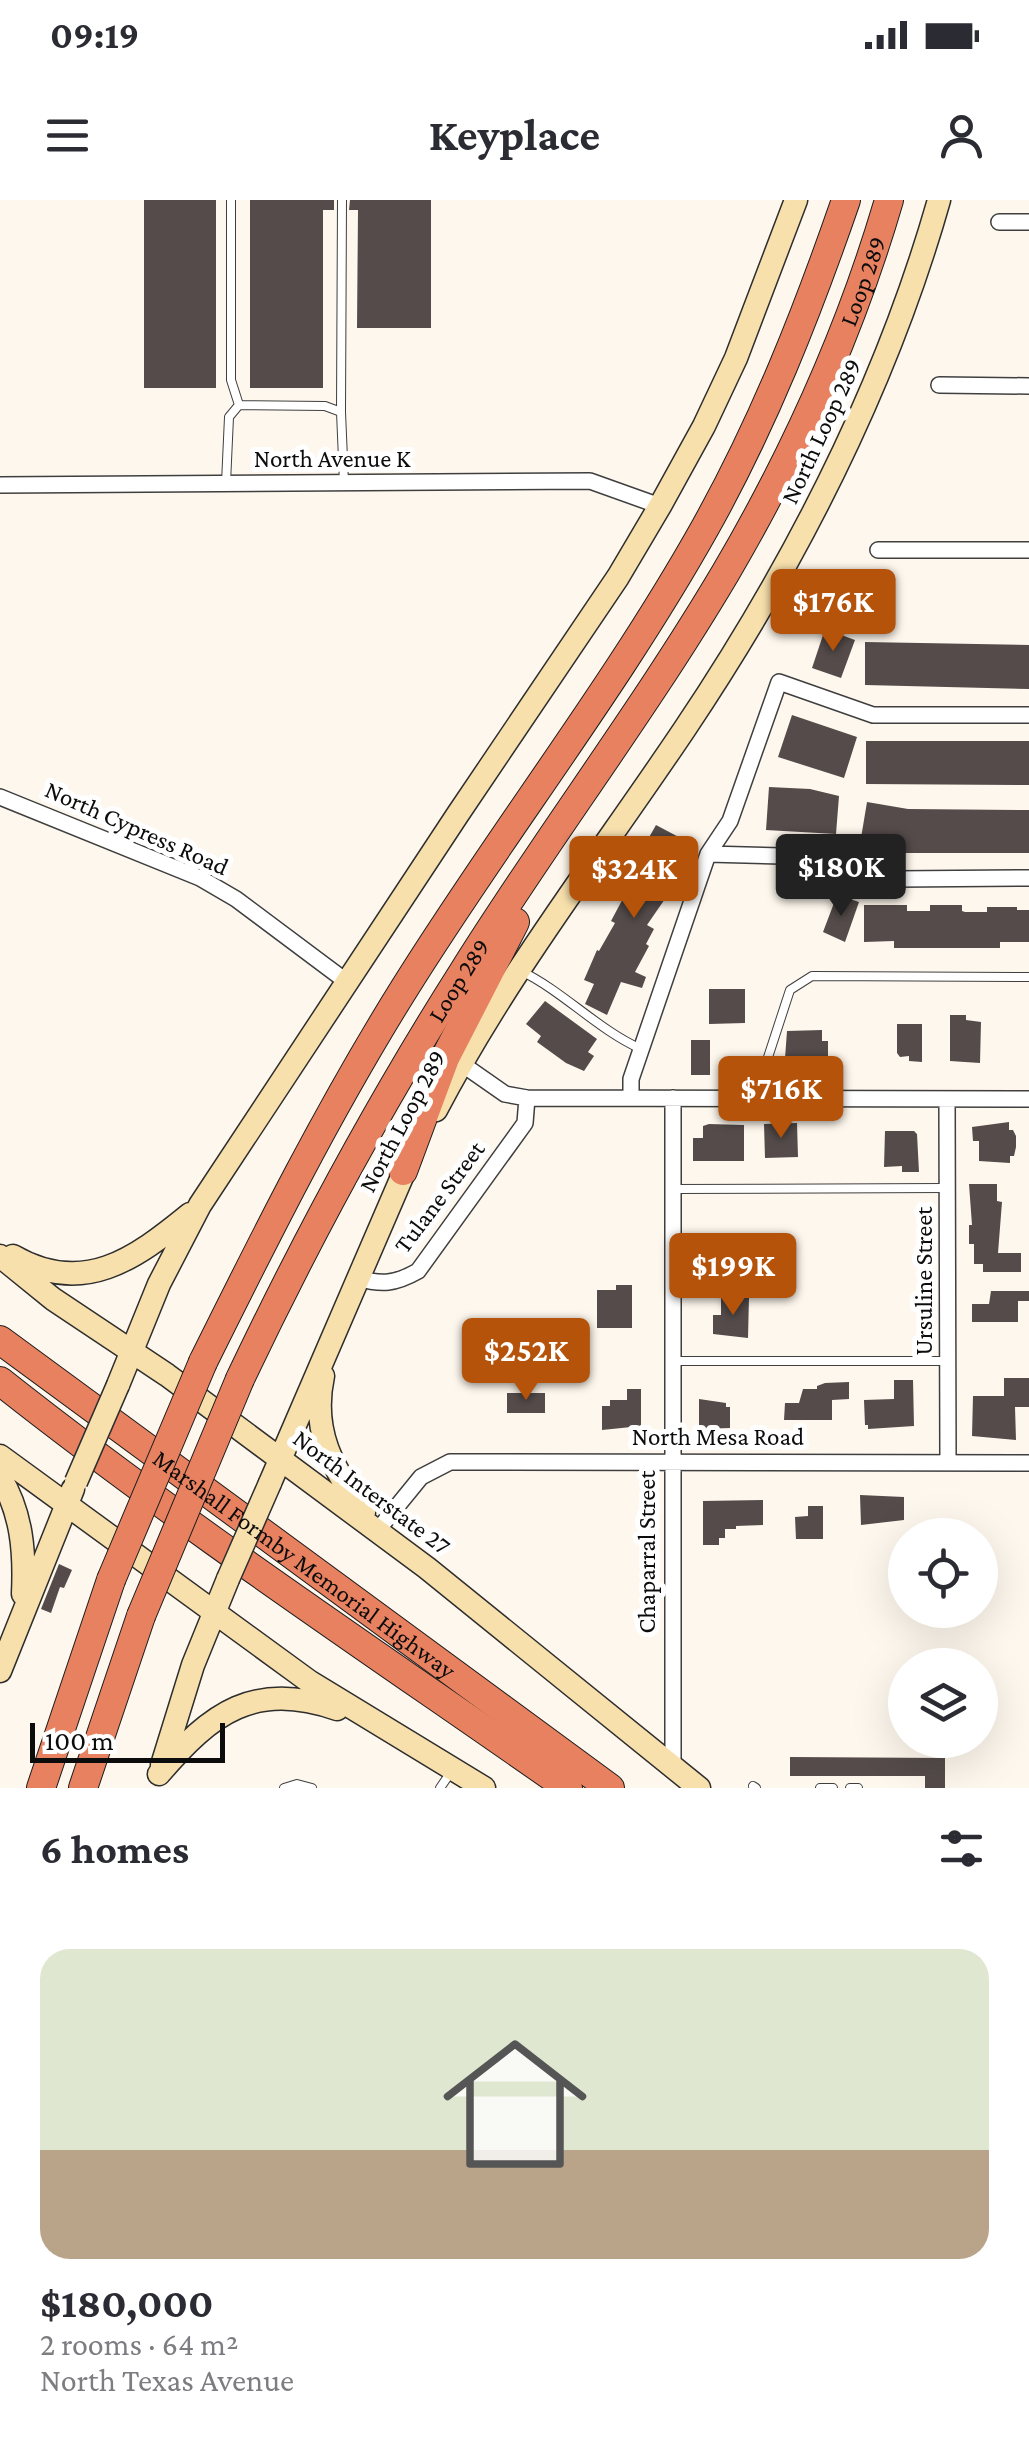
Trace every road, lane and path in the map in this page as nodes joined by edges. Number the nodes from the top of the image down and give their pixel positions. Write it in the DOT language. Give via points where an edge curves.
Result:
graph roads {
  1 [pos="232,200"];
  2 [pos="342,200"];
  3 [pos="796,200"];
  4 [pos="846,200"];
  5 [pos="889,200"];
  6 [pos="939,200"];
  7 [pos="1000,222"];
  8 [pos="1029,222"];
  9 [pos="939,385"];
  10 [pos="1029,386"];
  11 [pos="239,405"];
  12 [pos="342,412"];
  13 [pos="344,483"];
  14 [pos="226,484"];
  15 [pos="0,485"];
  16 [pos="660,506"];
  17 [pos="878,550"];
  18 [pos="1029,550"];
  19 [pos="1029,715"];
  20 [pos="611,750"];
  21 [pos="0,796"];
  22 [pos="708,854"];
  23 [pos="1029,878"];
  24 [pos="521,971"];
  25 [pos="1029,976"];
  26 [pos="347,982"];
  27 [pos="642,1049"];
  28 [pos="462,1064"];
  29 [pos="527,1098"];
  30 [pos="631,1098"];
  31 [pos="673,1098"];
  32 [pos="755,1098"];
  33 [pos="947,1099"];
  34 [pos="1029,1099"];
  35 [pos="403,1171"];
  36 [pos="947,1188"];
  37 [pos="672,1189"];
  38 [pos="200,1206"];
  39 [pos="0,1248"];
  40 [pos="0,1256"];
  41 [pos="357,1278"];
  42 [pos="333,1332"];
  43 [pos="0,1340"];
  44 [pos="132,1350"];
  45 [pos="672,1361"];
  46 [pos="948,1361"];
  47 [pos="0,1384"];
  48 [pos="0,1456"];
  49 [pos="280,1458"];
  50 [pos="671,1461"];
  51 [pos="948,1462"];
  52 [pos="1029,1463"];
  53 [pos="0,1477"];
  54 [pos="72,1492"];
  55 [pos="377,1531"];
  56 [pos="22,1610"];
  57 [pos="215,1613"];
  58 [pos="0,1670"];
  59 [pos="373,1721"];
  60 [pos="673,1766"];
  61 [pos="454,1768"];
  62 [pos="158,1781"];
  63 [pos="41,1788"];
  64 [pos="83,1788"];
  65 [pos="284,1788"];
  66 [pos="312,1788"];
  67 [pos="440,1788"];
  68 [pos="484,1788"];
  69 [pos="568,1788"];
  70 [pos="610,1788"];
  71 [pos="699,1788"];
  72 [pos="820,1788"];
  73 [pos="833,1788"];
  74 [pos="850,1788"];
  75 [pos="858,1788"];
  1 -- 11 [label="lane" via="231,380"];
  2 -- 12 [label="lane"];
  3 -- 16 [label="main road" via="736,358"];
  4 -- 63 [label="highway, Loop 289, bridge" via="798,336 705,527 444,926 312,1146 203,1362 111,1580"];
  5 -- 20 [label="highway, Loop 289" via="850,316 795,443 724,576"];
  6 -- 24 [label="main road, North Loop 289" via="868,400 804,534 753,624"];
  7 -- 8 [label="street"];
  9 -- 10 [label="street"];
  11 -- 12 [label="lane"];
  11 -- 14 [label="lane" via="229,417"];
  12 -- 13 [label="lane"];
  13 -- 14 [label="street, North Avenue K"];
  13 -- 16 [label="street, North Avenue K" via="590,480"];
  14 -- 15 [label="street, North Avenue K"];
  16 -- 26 [label="main road"];
  17 -- 18 [label="street"];
  19 -- 22 [label="street" via="873,715 778,682 730,822"];
  20 -- 35 [label="highway" via="460,1027"];
  20 -- 64 [label="highway, Loop 289, bridge" via="474,954 290,1273 141,1616"];
  21 -- 26 [label="street, North Cypress Road" via="200,878"];
  22 -- 23 [label="street" via="823,857 896,878"];
  22 -- 27 [label="street"];
  24 -- 27 [label="lane"];
  24 -- 28 [label="main road, North Loop 289"];
  25 -- 32 [label="lane" via="812,976 790,990"];
  26 -- 38 [label="main road"];
  27 -- 30 [label="street"];
  28 -- 29 [label="street" via="505,1094"];
  28 -- 35 [label="main road, North Loop 289"];
  29 -- 30 [label="street"];
  29 -- 41 [label="street, Tulane Street" via="525,1123 418,1271 398,1283"];
  30 -- 31 [label="street"];
  31 -- 32 [label="street"];
  31 -- 37 [label="street, Chaparral Street"];
  32 -- 33 [label="street"];
  33 -- 34 [label="street"];
  33 -- 36 [label="street, Ursuline Street"];
  35 -- 41 [label="main road, North Loop 289"];
  36 -- 37 [label="lane"];
  36 -- 46 [label="street, Ursuline Street"];
  37 -- 45 [label="street, Chaparral Street"];
  38 -- 39 [label="main road" via="153,1245 108,1269 65,1274"];
  38 -- 44 [label="main road"];
  40 -- 44 [label="main road, North Interstate 27" via="53,1300"];
  41 -- 42 [label="main road, North Loop 289"];
  42 -- 49 [label="main road, North Loop 289"];
  42 -- 55 [label="main road" via="322,1384 322,1436 332,1467"];
  43 -- 70 [label="highway, Marshall Formby Memorial Highway"];
  44 -- 49 [label="main road, North Interstate 27"];
  44 -- 54 [label="main road, bridge"];
  45 -- 46 [label="lane"];
  45 -- 50 [label="street, Chaparral Street"];
  46 -- 51 [label="street, Ursuline Street"];
  47 -- 69 [label="highway, Marshall Formby Memorial Highway"];
  48 -- 54 [label="main road"];
  49 -- 55 [label="main road, North Interstate 27"];
  49 -- 57 [label="main road, North Loop 289, bridge"];
  50 -- 51 [label="street, North Mesa Road"];
  50 -- 55 [label="street, North Mesa Road" via="450,1462 421,1477"];
  50 -- 60 [label="street, Chaparral Street"];
  51 -- 52 [label="street, North Mesa Road"];
  53 -- 56 [label="main road" via="22,1533"];
  54 -- 56 [label="main road"];
  54 -- 57 [label="main road"];
  55 -- 60 [label="main road, North Interstate 27"];
  56 -- 58 [label="main road"];
  57 -- 59 [label="main road"];
  57 -- 62 [label="main road, North Loop 289" via="180,1700"];
  59 -- 61 [label="main road"];
  59 -- 62 [label="main road" via="308,1700 247,1703 201,1729"];
  60 -- 71 [label="main road, North Interstate 27"];
  61 -- 67 [label="lane"];
  61 -- 68 [label="main road"];
  65 -- 66 [label="lane"];
  72 -- 73 [label="lane"];
  74 -- 75 [label="lane"];
}
